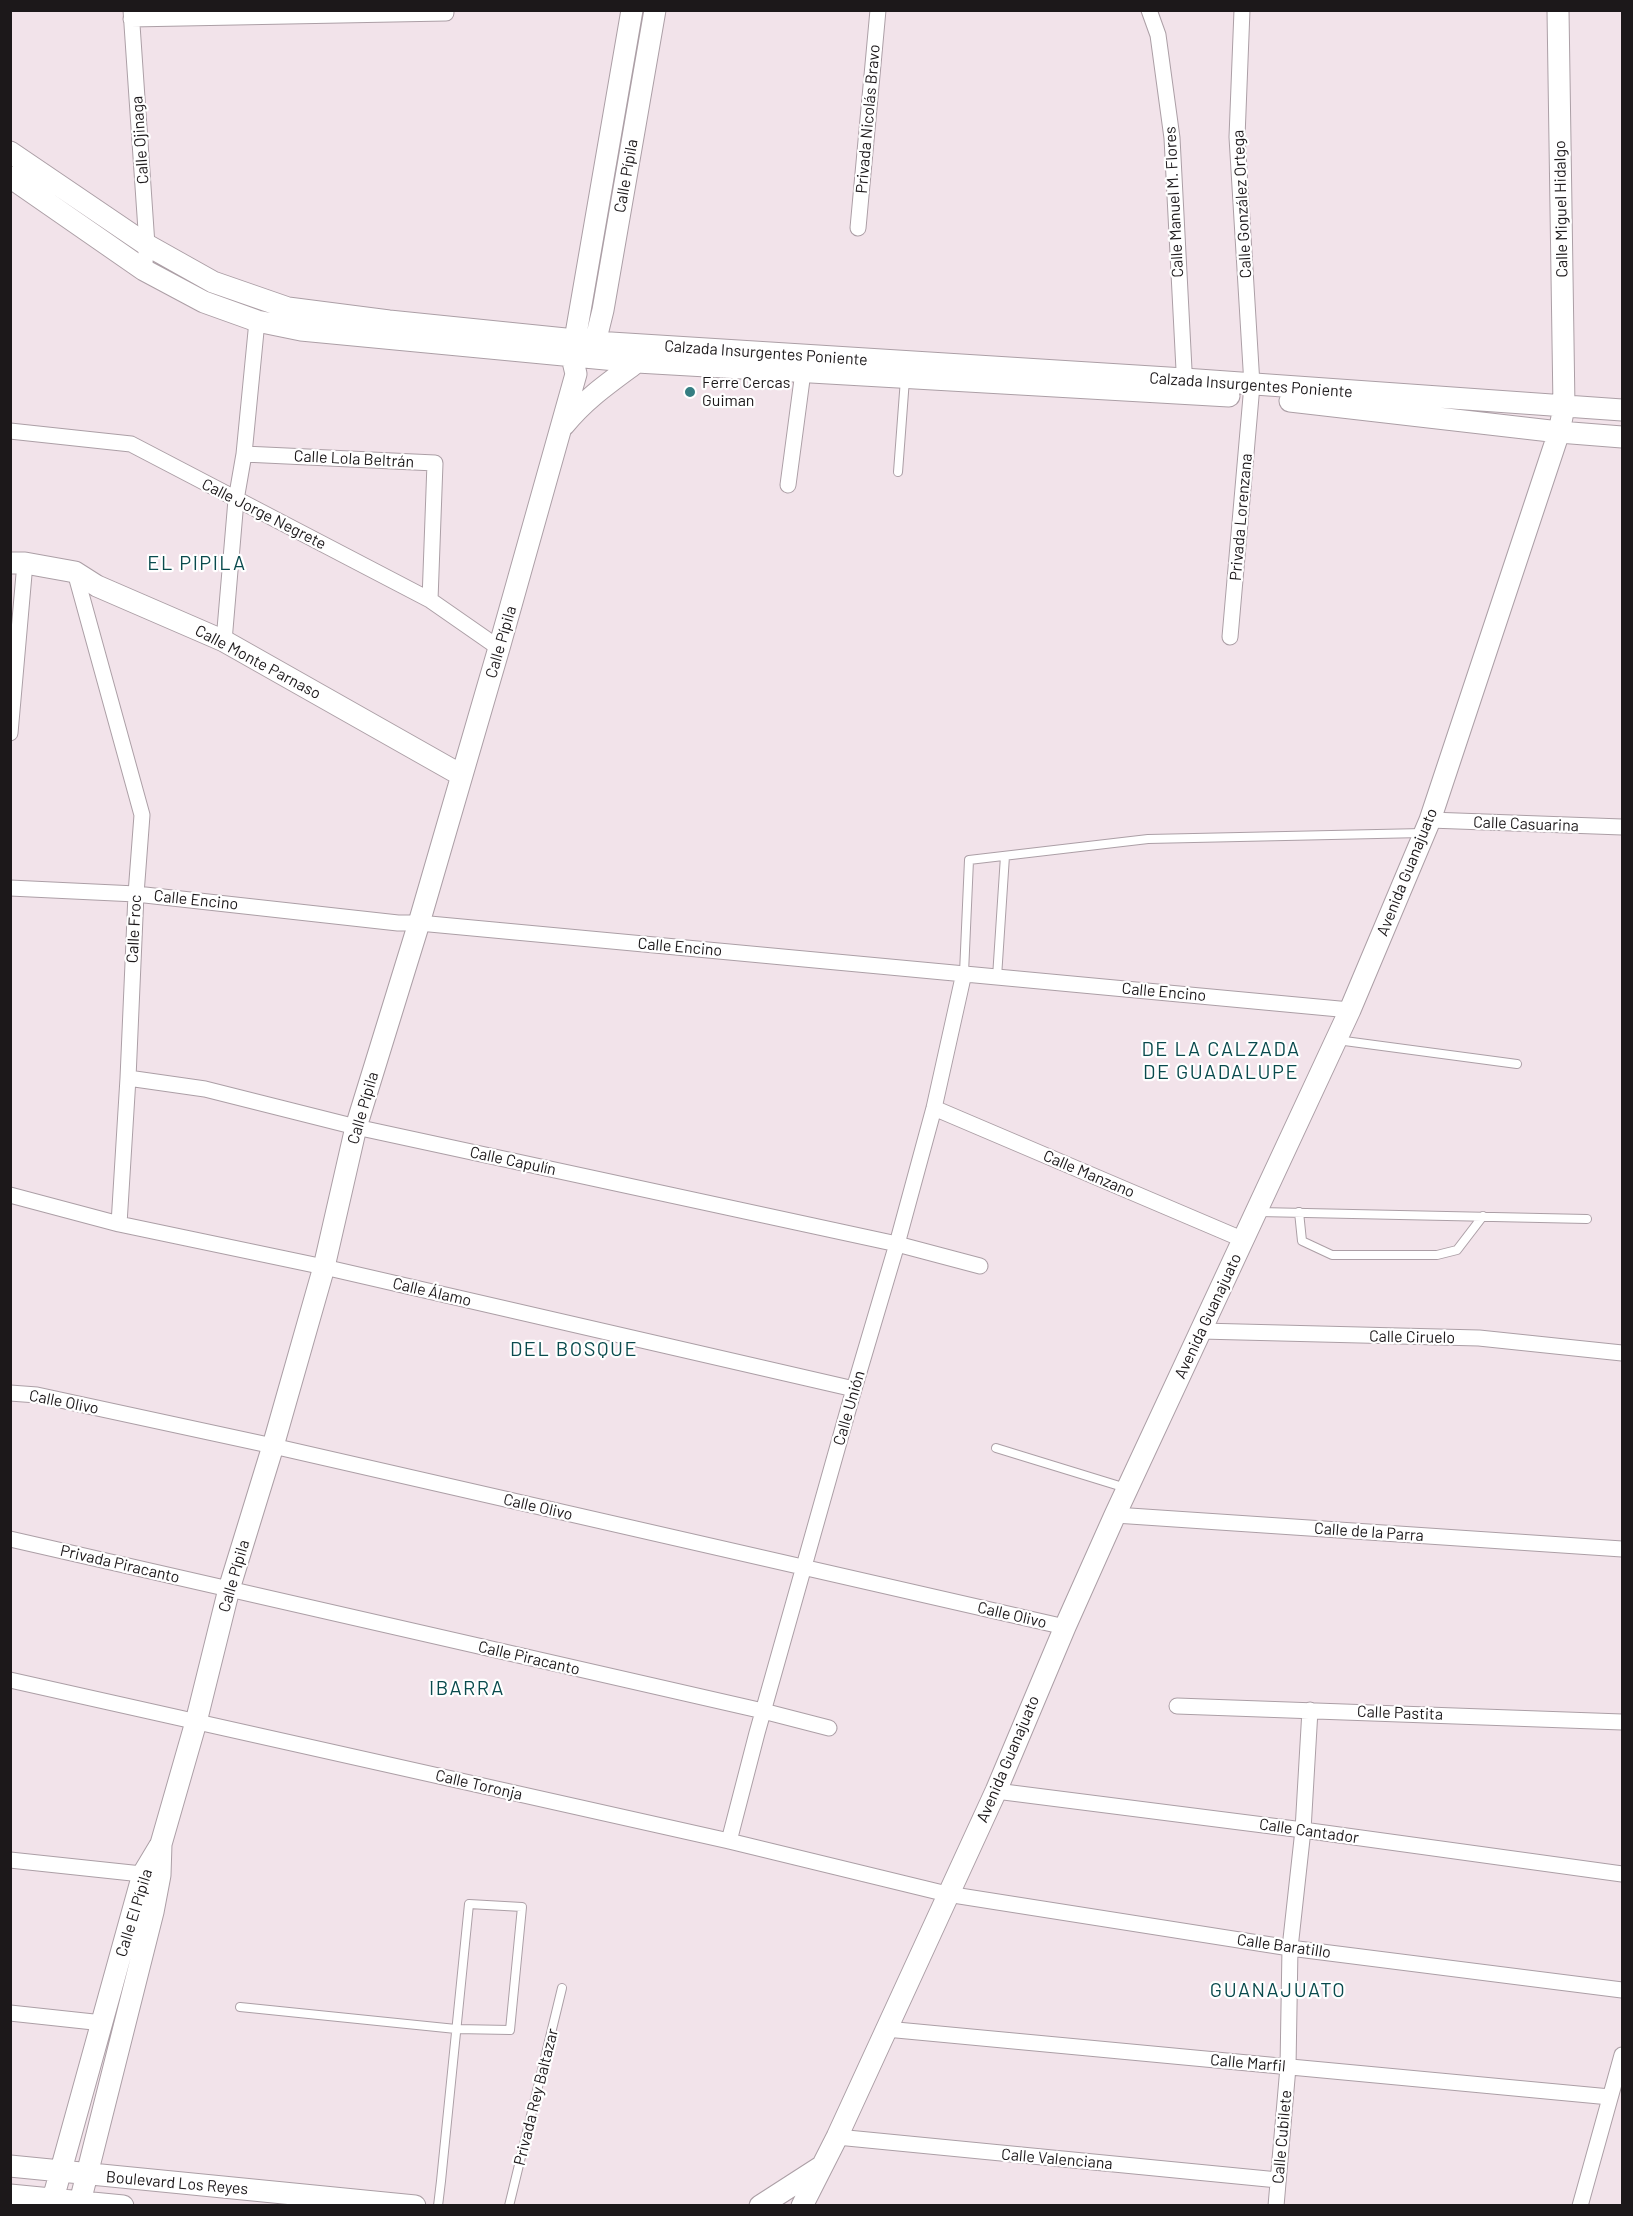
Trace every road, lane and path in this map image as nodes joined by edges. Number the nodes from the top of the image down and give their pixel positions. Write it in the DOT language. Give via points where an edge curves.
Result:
graph roads {
  1 [pos="632,10"];
  2 [pos="655,10"];
  3 [pos="878,10"];
  4 [pos="1149,10"];
  5 [pos="1242,10"];
  6 [pos="1558,10"];
  7 [pos="446,13"];
  8 [pos="131,15"];
  9 [pos="10,152"];
  10 [pos="10,177"];
  11 [pos="858,228"];
  12 [pos="147,245"];
  13 [pos="144,270"];
  14 [pos="257,321"];
  15 [pos="389,329"];
  16 [pos="582,354"];
  17 [pos="697,356"];
  18 [pos="636,362"];
  19 [pos="803,372"];
  20 [pos="905,378"];
  21 [pos="1184,387"];
  22 [pos="1251,391"];
  23 [pos="1564,407"];
  24 [pos="1623,410"];
  25 [pos="10,431"];
  26 [pos="560,431"];
  27 [pos="1559,432"];
  28 [pos="1623,437"];
  29 [pos="244,454"];
  30 [pos="898,472"];
  31 [pos="788,485"];
  32 [pos="236,500"];
  33 [pos="18,563"];
  34 [pos="75,572"];
  35 [pos="430,600"];
  36 [pos="1230,637"];
  37 [pos="224,641"];
  38 [pos="500,648"];
  39 [pos="10,732"];
  40 [pos="461,775"];
  41 [pos="1427,827"];
  42 [pos="1623,827"];
  43 [pos="1005,856"];
  44 [pos="10,888"];
  45 [pos="136,894"];
  46 [pos="420,923"];
  47 [pos="964,973"];
  48 [pos="997,976"];
  49 [pos="1350,1010"];
  50 [pos="1336,1040"];
  51 [pos="1517,1064"];
  52 [pos="128,1078"];
  53 [pos="934,1108"];
  54 [pos="356,1127"];
  55 [pos="10,1195"];
  56 [pos="1257,1212"];
  57 [pos="1299,1212"];
  58 [pos="1483,1216"];
  59 [pos="1587,1219"];
  60 [pos="119,1224"];
  61 [pos="1244,1240"];
  62 [pos="897,1244"];
  63 [pos="980,1266"];
  64 [pos="324,1267"];
  65 [pos="1201,1331"];
  66 [pos="1623,1353"];
  67 [pos="854,1389"];
  68 [pos="10,1393"];
  69 [pos="273,1446"];
  70 [pos="996,1448"];
  71 [pos="1128,1489"];
  72 [pos="1115,1515"];
  73 [pos="10,1539"];
  74 [pos="1623,1549"];
  75 [pos="804,1568"];
  76 [pos="229,1589"];
  77 [pos="1065,1627"];
  78 [pos="10,1680"];
  79 [pos="1177,1706"];
  80 [pos="1310,1710"];
  81 [pos="764,1711"];
  82 [pos="196,1722"];
  83 [pos="1623,1722"];
  84 [pos="830,1728"];
  85 [pos="996,1791"];
  86 [pos="1303,1830"];
  87 [pos="729,1841"];
  88 [pos="160,1844"];
  89 [pos="10,1860"];
  90 [pos="1623,1874"];
  91 [pos="151,1875"];
  92 [pos="947,1894"];
  93 [pos="1290,1948"];
  94 [pos="562,1988"];
  95 [pos="1623,1990"];
  96 [pos="240,2007"];
  97 [pos="10,2013"];
  98 [pos="103,2023"];
  99 [pos="456,2029"];
  100 [pos="886,2029"];
  101 [pos="1623,2055"];
  102 [pos="1288,2067"];
  103 [pos="1610,2097"];
  104 [pos="837,2137"];
  105 [pos="10,2166"];
  106 [pos="822,2166"];
  107 [pos="62,2171"];
  108 [pos="88,2174"];
  109 [pos="1278,2180"];
  110 [pos="10,2195"];
  111 [pos="52,2202"];
  112 [pos="80,2204"];
  113 [pos="382,2204"];
  114 [pos="123,2205"];
  115 [pos="416,2205"];
  116 [pos="438,2205"];
  117 [pos="509,2205"];
  118 [pos="760,2205"];
  119 [pos="802,2205"];
  120 [pos="1276,2205"];
  121 [pos="1580,2205"];
  1 -- 16 [label="street, Calle Pípila"];
  2 -- 16 [label="street, Calle Pípila" via="603,310"];
  3 -- 11 [label="street, Privada Nicolás Bravo"];
  4 -- 21 [label="street, Calle Manuel M. Flores" via="1158,36 1172,138"];
  5 -- 22 [label="street, Calle González Ortega" via="1237,137"];
  6 -- 23 [label="street, Calle Miguel Hidalgo"];
  7 -- 8 [label="street"];
  8 -- 12 [label="street, Calle Ojinaga"];
  9 -- 12 [label="street, Calzada Insurgentes Poniente"];
  10 -- 13 [label="street, Calzada Insurgentes Poniente"];
  12 -- 13 [label="street, Calle Ojinaga"];
  12 -- 15 [label="street, Calzada Insurgentes Poniente" via="213,282 288,308"];
  13 -- 14 [label="street, Calzada Insurgentes Poniente" via="204,302"];
  14 -- 15 [label="street, Calzada Insurgentes Poniente" via="301,330"];
  14 -- 29 [label="street"];
  15 -- 16 [label="street, Calzada Insurgentes Poniente"];
  16 -- 17 [label="street, Calzada Insurgentes Poniente"];
  16 -- 18 [label="street, Calzada Insurgentes Poniente"];
  16 -- 26 [label="street, Calle Pípila"];
  17 -- 18 [label="street, Calzada Insurgentes Poniente"];
  17 -- 19 [label="street, Calzada Insurgentes Poniente"];
  17 -- 21 [label="street, Calzada Insurgentes Poniente"];
  18 -- 26 [label="street" via="586,400"];
  19 -- 20 [label="street, Calzada Insurgentes Poniente"];
  19 -- 31 [label="street"];
  20 -- 21 [label="street, Calzada Insurgentes Poniente"];
  20 -- 30 [label="lane"];
  21 -- 22 [label="street, Calzada Insurgentes Poniente"];
  22 -- 23 [label="street, Calzada Insurgentes Poniente"];
  22 -- 27 [label="street, Calzada Insurgentes Poniente"];
  22 -- 36 [label="street, Privada Lorenzana"];
  23 -- 24 [label="street, Calzada Insurgentes Poniente"];
  23 -- 27 [label="street, Avenida Guanajuato"];
  25 -- 32 [label="street, Calle Jorge Negrete" via="130,444"];
  26 -- 38 [label="street, Calle Pípila"];
  27 -- 28 [label="street, Calzada Insurgentes Poniente"];
  27 -- 41 [label="street, Avenida Guanajuato"];
  29 -- 32 [label="street"];
  29 -- 35 [label="street, Calle Lola Beltrán" via="435,463"];
  32 -- 35 [label="street, Calle Jorge Negrete"];
  32 -- 37 [label="street"];
  33 -- 34 [label="street, Calle Monte Parnaso"];
  33 -- 39 [label="street"];
  34 -- 37 [label="street, Calle Monte Parnaso" via="97,586"];
  34 -- 45 [label="street, Calle Froc" via="142,815"];
  35 -- 38 [label="street, Calle Jorge Negrete"];
  37 -- 40 [label="street, Calle Monte Parnaso"];
  38 -- 40 [label="street, Calle Pípila"];
  40 -- 46 [label="street, Calle Pípila"];
  41 -- 42 [label="street, Calle Casuarina"];
  41 -- 43 [label="lane" via="1148,839"];
  41 -- 49 [label="street, Avenida Guanajuato"];
  43 -- 47 [label="lane" via="969,860"];
  43 -- 48 [label="lane"];
  44 -- 45 [label="street, Calle Encino"];
  45 -- 46 [label="street, Calle Encino"];
  45 -- 52 [label="street, Calle Froc"];
  46 -- 47 [label="street, Calle Encino"];
  46 -- 54 [label="street, Calle Pípila"];
  47 -- 48 [label="street, Calle Encino"];
  47 -- 53 [label="street, Calle Unión"];
  48 -- 49 [label="street, Calle Encino"];
  49 -- 50 [label="street, Avenida Guanajuato"];
  50 -- 51 [label="lane"];
  50 -- 56 [label="street, Avenida Guanajuato"];
  52 -- 54 [label="street, Calle Capulín" via="205,1089"];
  52 -- 60 [label="street, Calle Froc"];
  53 -- 61 [label="street, Calle Manzano"];
  53 -- 62 [label="street, Calle Unión"];
  54 -- 62 [label="street, Calle Capulín"];
  54 -- 64 [label="street, Calle Pípila"];
  55 -- 60 [label="street, Calle Álamo"];
  56 -- 57 [label="lane"];
  56 -- 61 [label="street, Avenida Guanajuato"];
  57 -- 58 [label="lane"];
  57 -- 58 [label="lane" via="1302,1241 1332,1255 1437,1255 1457,1250"];
  58 -- 59 [label="lane"];
  60 -- 64 [label="street, Calle Álamo"];
  61 -- 65 [label="street, Avenida Guanajuato"];
  62 -- 63 [label="street, Calle Capulín"];
  62 -- 67 [label="street, Calle Unión"];
  64 -- 67 [label="street, Calle Álamo"];
  64 -- 69 [label="street, Calle Pípila"];
  65 -- 66 [label="street, Calle Ciruelo" via="1479,1338"];
  65 -- 71 [label="street, Avenida Guanajuato"];
  67 -- 75 [label="street, Calle Unión"];
  68 -- 69 [label="street, Calle Olivo" via="38,1395"];
  69 -- 75 [label="street, Calle Olivo"];
  69 -- 76 [label="street, Calle Pípila"];
  70 -- 71 [label="lane"];
  71 -- 72 [label="street, Avenida Guanajuato"];
  72 -- 74 [label="street, Calle de la Parra"];
  72 -- 77 [label="street, Avenida Guanajuato"];
  73 -- 76 [label="street, Privada Piracanto"];
  75 -- 77 [label="street, Calle Olivo"];
  75 -- 81 [label="street, Calle Unión"];
  76 -- 81 [label="street, Calle Piracanto"];
  76 -- 82 [label="street, Calle Pípila"];
  77 -- 85 [label="street, Avenida Guanajuato"];
  78 -- 82 [label="street, Calle Toronja"];
  79 -- 80 [label="street, Calle Pastita"];
  80 -- 83 [label="street, Calle Pastita"];
  80 -- 86 [label="street, Calle Cubilete"];
  81 -- 84 [label="street, Calle Piracanto"];
  81 -- 87 [label="street, Calle Unión"];
  82 -- 87 [label="street, Calle Toronja"];
  82 -- 88 [label="street, Calle Pípila"];
  85 -- 86 [label="street, Calle Cantador"];
  85 -- 92 [label="street, Avenida Guanajuato"];
  86 -- 90 [label="street, Calle Cantador"];
  86 -- 93 [label="street, Calle Cubilete"];
  87 -- 92 [label="street, Calle Toronja"];
  88 -- 91 [label="street, Calle El Pípila"];
  89 -- 91 [label="street"];
  91 -- 98 [label="street, Calle El Pípila"];
  91 -- 108 [label="street, Calle El Pípila"];
  92 -- 93 [label="street, Calle Baratillo"];
  92 -- 100 [label="street, Avenida Guanajuato"];
  93 -- 95 [label="street, Calle Baratillo"];
  93 -- 102 [label="street, Calle Cubilete"];
  94 -- 117 [label="lane, Privada Rey Baltazar"];
  96 -- 99 [label="lane"];
  97 -- 98 [label="street"];
  98 -- 107 [label="street, Calle El Pípila"];
  99 -- 99 [label="lane" via="510,2030 522,1907 469,1904"];
  99 -- 116 [label="lane"];
  100 -- 102 [label="street, Calle Marfil"];
  100 -- 104 [label="street, Avenida Guanajuato"];
  101 -- 103 [label="street"];
  102 -- 103 [label="street, Calle Marfil"];
  102 -- 109 [label="street, Calle Cubilete"];
  103 -- 121 [label="street"];
  104 -- 106 [label="street, Avenida Guanajuato"];
  104 -- 109 [label="street, Calle Valenciana"];
  105 -- 107 [label="street, Boulevard Los Reyes"];
  106 -- 118 [label="street"];
  106 -- 119 [label="street, Avenida Guanajuato"];
  107 -- 108 [label="street, Boulevard Los Reyes"];
  107 -- 111 [label="street, Calle El Pípila"];
  108 -- 112 [label="street, Calle El Pípila"];
  108 -- 113 [label="street, Boulevard Los Reyes"];
  109 -- 120 [label="street, Calle Cubilete"];
  110 -- 111 [label="street, Boulevard Los Reyes"];
  111 -- 112 [label="street, Boulevard Los Reyes"];
  112 -- 114 [label="street, Boulevard Los Reyes"];
  113 -- 115 [label="street, Boulevard Los Reyes"];
}
